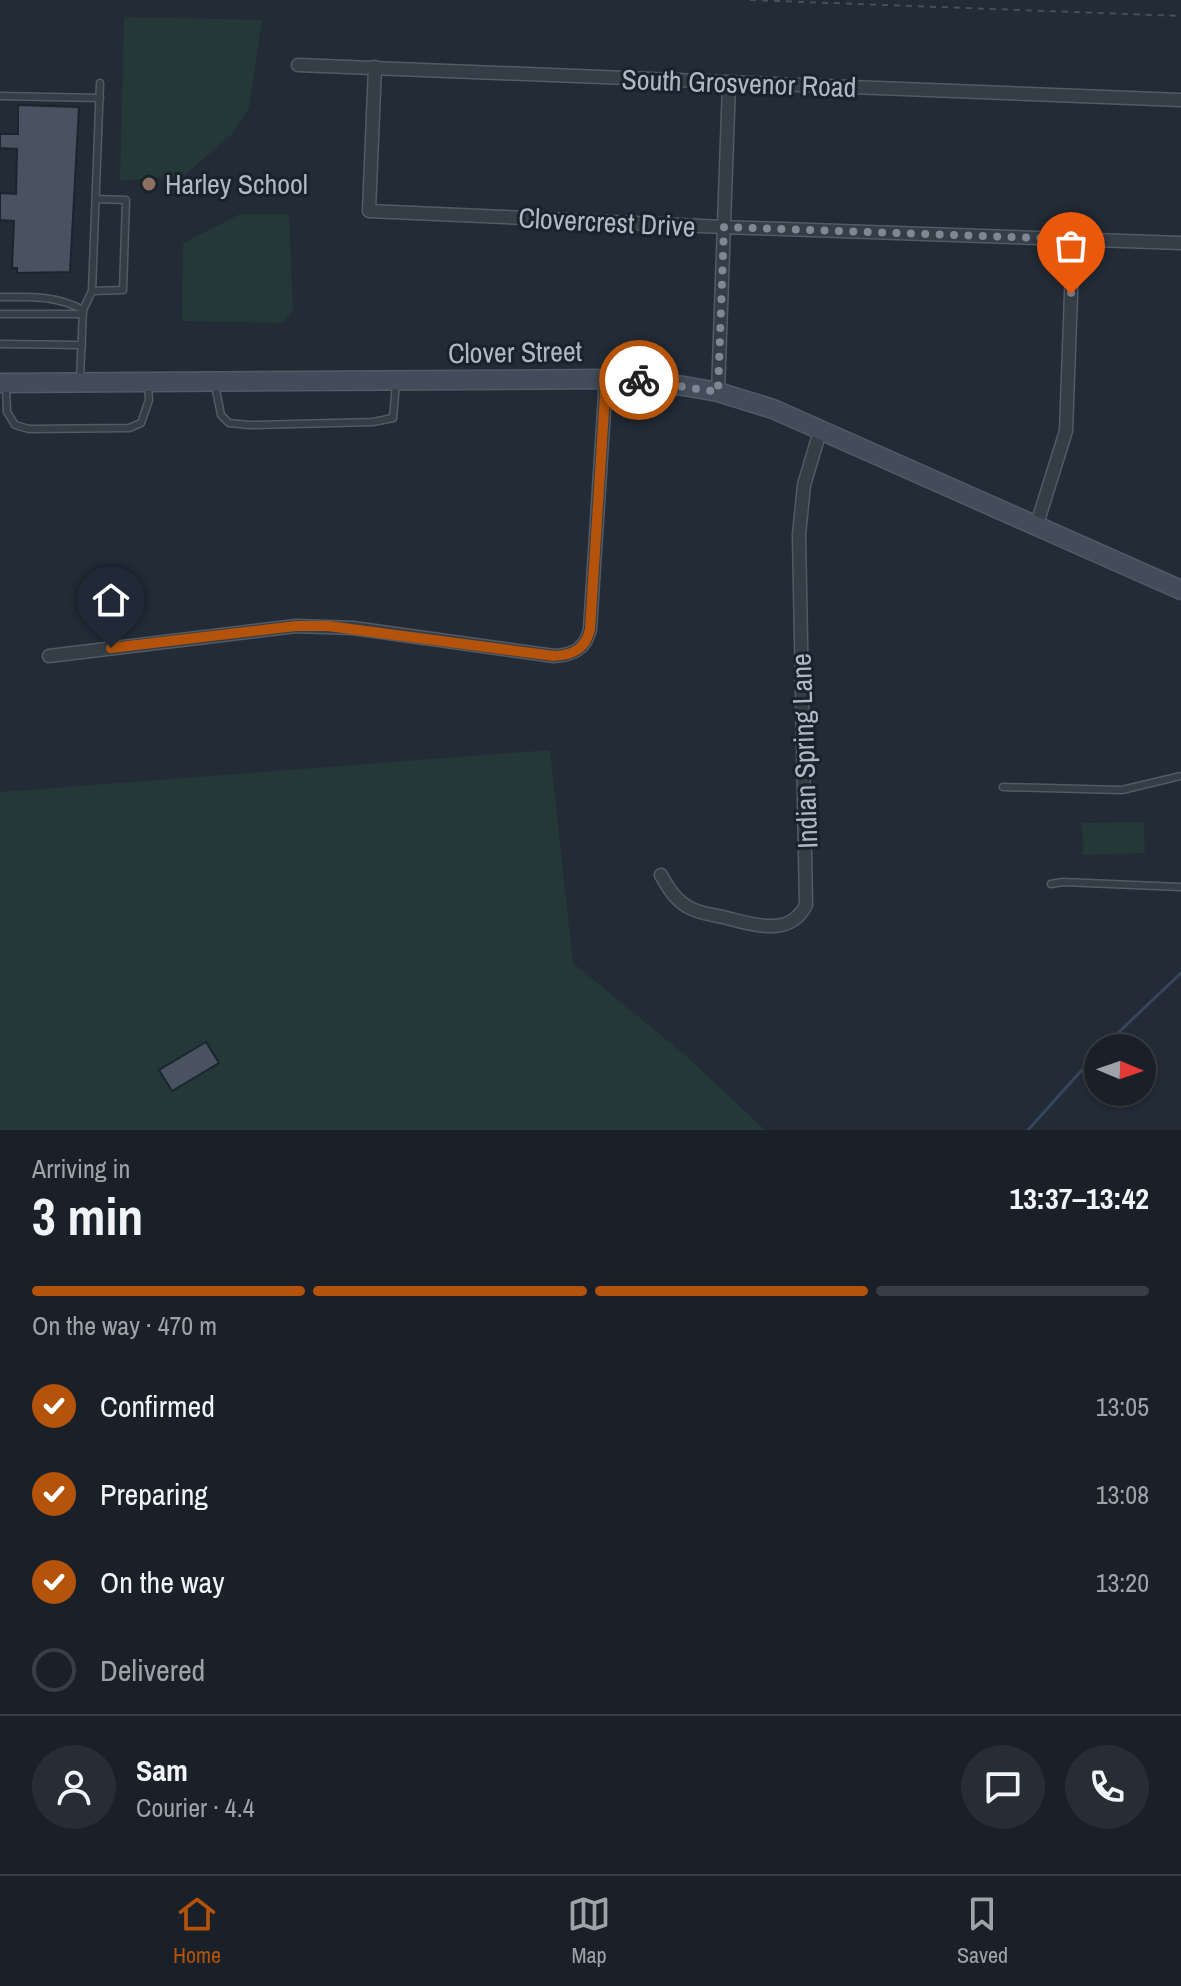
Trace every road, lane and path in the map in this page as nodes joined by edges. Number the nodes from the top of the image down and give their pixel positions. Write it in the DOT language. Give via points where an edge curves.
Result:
graph roads {
  1 [pos="750,0"];
  2 [pos="1181,16"];
  3 [pos="298,65"];
  4 [pos="375,67"];
  5 [pos="100,83"];
  6 [pos="729,84"];
  7 [pos="0,96"];
  8 [pos="100,98"];
  9 [pos="1181,100"];
  10 [pos="97,199"];
  11 [pos="724,227"];
  12 [pos="1073,239"];
  13 [pos="1181,243"];
  14 [pos="92,291"];
  15 [pos="0,297"];
  16 [pos="83,312"];
  17 [pos="0,314"];
  18 [pos="0,344"];
  19 [pos="82,345"];
  20 [pos="606,379"];
  21 [pos="397,380"];
  22 [pos="148,382"];
  23 [pos="215,382"];
  24 [pos="3,383"];
  25 [pos="80,383"];
  26 [pos="718,392"];
  27 [pos="821,428"];
  28 [pos="1037,524"];
  29 [pos="1181,590"];
  30 [pos="49,656"];
  31 [pos="1181,776"];
  32 [pos="1003,787"];
  33 [pos="661,875"];
  34 [pos="1051,884"];
  35 [pos="1181,887"];
  1 -- 2 [label="path"];
  3 -- 4 [label="street, South Grosvenor Road"];
  4 -- 6 [label="street, South Grosvenor Road"];
  4 -- 11 [label="street, Clovercrest Drive" via="369,211"];
  5 -- 8 [label="lane"];
  6 -- 9 [label="street, South Grosvenor Road"];
  6 -- 11 [label="street"];
  7 -- 8 [label="lane"];
  8 -- 10 [label="lane"];
  10 -- 14 [label="lane"];
  10 -- 14 [label="lane" via="126,200 123,290"];
  11 -- 12 [label="street, Clovercrest Drive"];
  11 -- 26 [label="street"];
  12 -- 13 [label="street, Clovercrest Drive"];
  12 -- 28 [label="street" via="1066,431"];
  14 -- 16 [label="lane"];
  15 -- 16 [label="lane" via="45,296"];
  16 -- 17 [label="lane"];
  16 -- 19 [label="lane"];
  18 -- 19 [label="lane"];
  19 -- 25 [label="lane"];
  20 -- 21 [label="main road, Clover Street"];
  20 -- 26 [label="main road, Clover Street"];
  20 -- 30 [label="street" via="590,629 584,645 574,652 554,656 353,628 296,626"];
  21 -- 23 [label="main road, Clover Street"];
  21 -- 23 [label="lane" via="393,418 249,425 229,423 221,415"];
  22 -- 23 [label="main road, Clover Street"];
  22 -- 24 [label="lane" via="146,412 141,423 129,428 29,429 15,425 7,412"];
  22 -- 25 [label="main road, Clover Street"];
  24 -- 25 [label="main road, Clover Street"];
  26 -- 27 [label="main road, Clover Street"];
  27 -- 28 [label="main road, Clover Street"];
  27 -- 33 [label="street, Indian Spring Lane" via="804,485 799,535 806,905 789,923 757,925 690,909"];
  28 -- 29 [label="main road, Clover Street"];
  31 -- 32 [label="lane" via="1122,790"];
  34 -- 35 [label="lane"];
}
